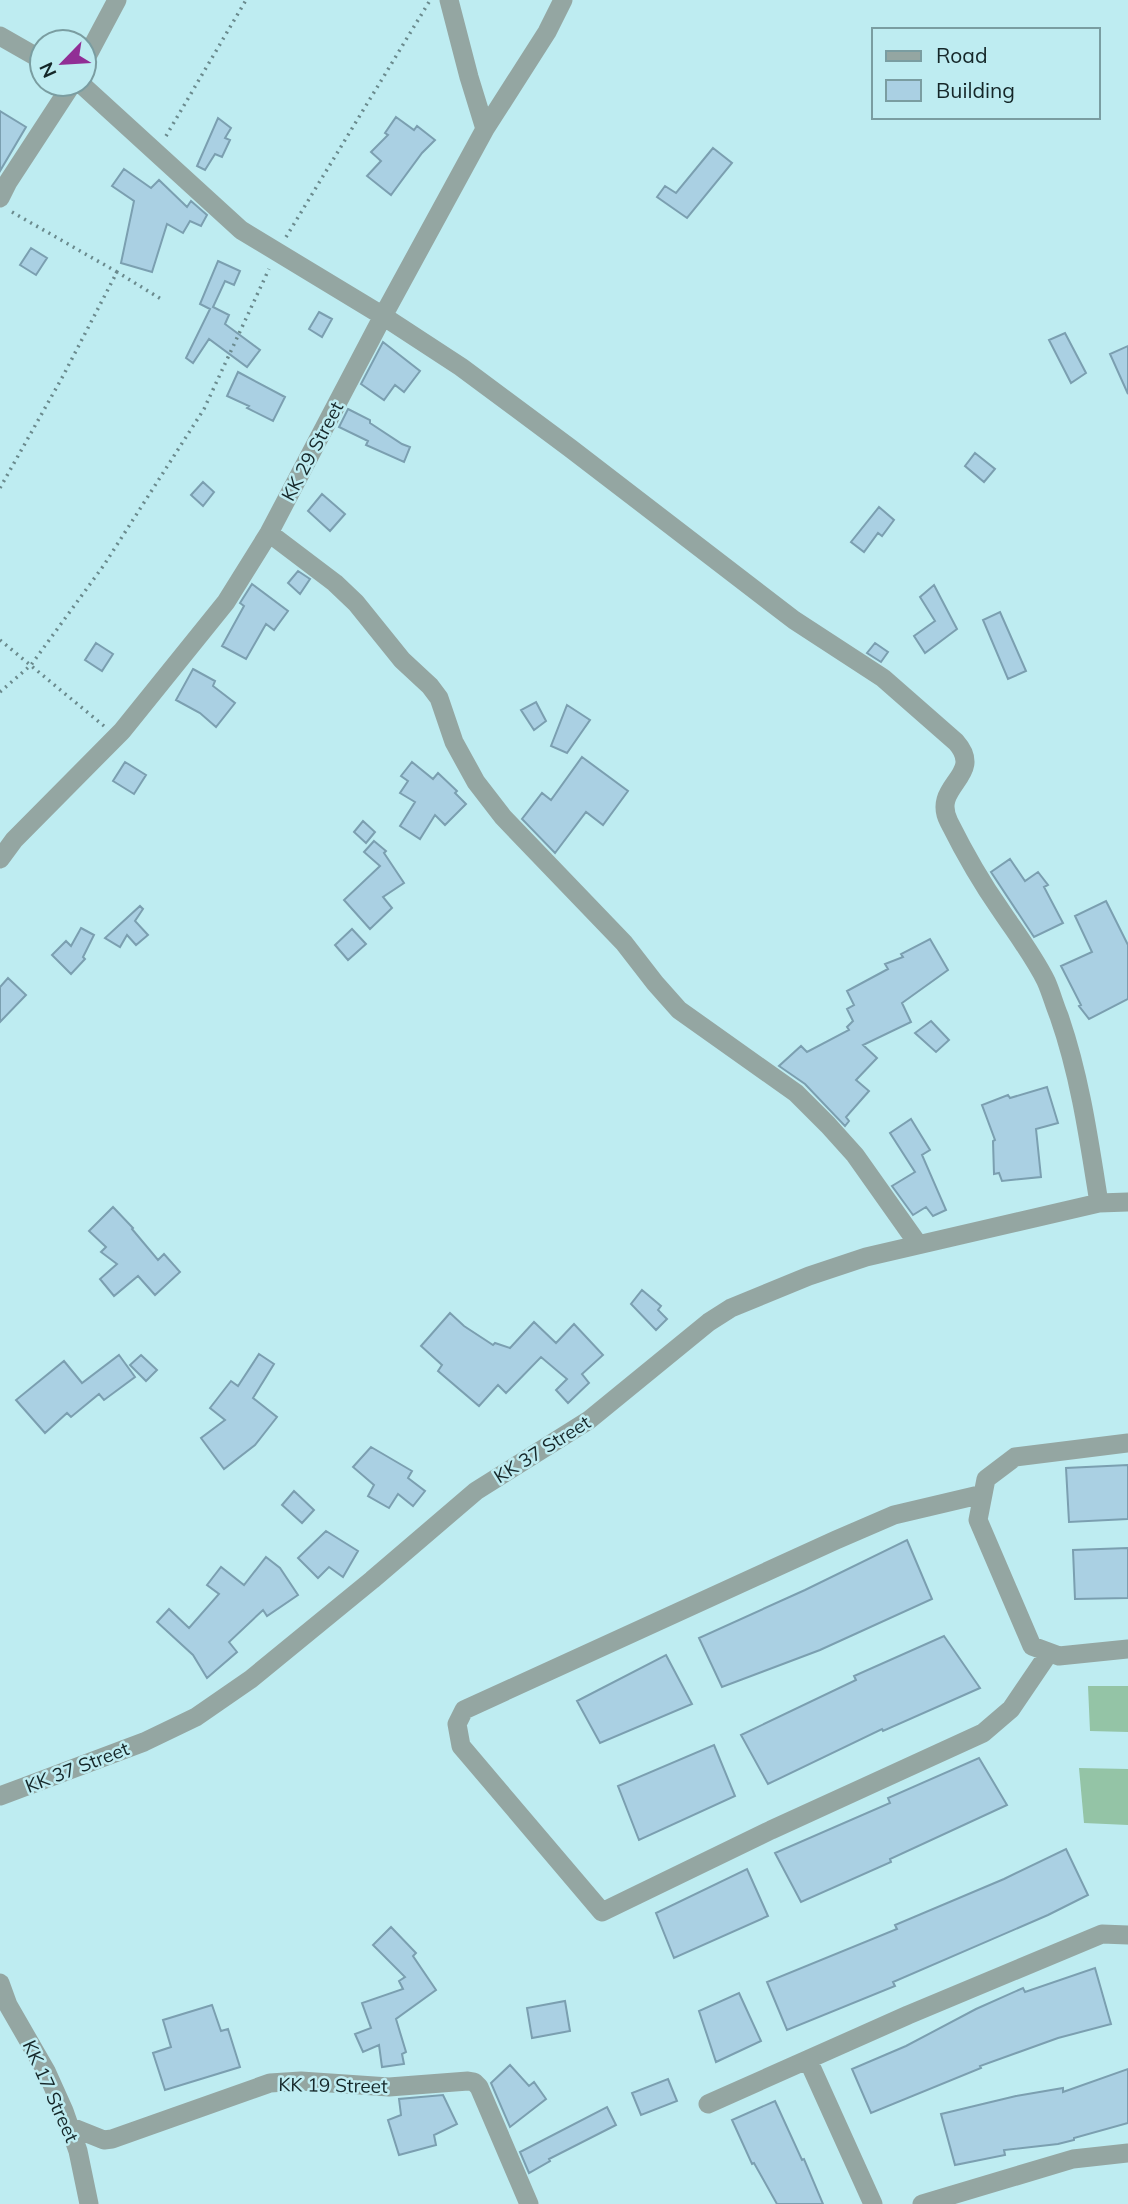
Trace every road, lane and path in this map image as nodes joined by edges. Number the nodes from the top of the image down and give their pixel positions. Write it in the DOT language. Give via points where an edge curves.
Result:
graph roads {
  1 [pos="117,0"];
  2 [pos="246,0"];
  3 [pos="430,0"];
  4 [pos="449,0"];
  5 [pos="563,0"];
  6 [pos="0,36"];
  7 [pos="98,36"];
  8 [pos="28,52"];
  9 [pos="63,98"];
  10 [pos="95,98"];
  11 [pos="485,129"];
  12 [pos="156,153"];
  13 [pos="6,205"];
  14 [pos="277,252"];
  15 [pos="117,272"];
  16 [pos="161,299"];
  17 [pos="383,316"];
  18 [pos="0,488"];
  19 [pos="269,533"];
  20 [pos="0,640"];
  21 [pos="31,665"];
  22 [pos="0,692"];
  23 [pos="117,737"];
  24 [pos="0,859"];
  25 [pos="1128,1202"];
  26 [pos="1099,1203"];
  27 [pos="918,1244"];
  28 [pos="1128,1443"];
  29 [pos="983,1494"];
  30 [pos="1128,1649"];
  31 [pos="1049,1653"];
  32 [pos="0,1796"];
  33 [pos="1128,1935"];
  34 [pos="0,1983"];
  35 [pos="808,2060"];
  36 [pos="708,2104"];
  37 [pos="69,2126"];
  38 [pos="1128,2153"];
  39 [pos="89,2204"];
  40 [pos="529,2204"];
  41 [pos="873,2204"];
  42 [pos="922,2204"];
  1 -- 7 [label="street"];
  2 -- 12 [label="path"];
  3 -- 14 [label="path"];
  4 -- 11 [label="street"];
  5 -- 11 [label="street, KK 29 Street"];
  6 -- 8 [label="street"];
  9 -- 13 [label="street" via="8,182"];
  10 -- 12 [label="street"];
  11 -- 17 [label="street, KK 29 Street"];
  12 -- 14 [label="street" via="241,230"];
  13 -- 15 [label="path"];
  14 -- 17 [label="street"];
  14 -- 21 [label="path" via="204,409 104,565"];
  15 -- 16 [label="path"];
  15 -- 18 [label="path"];
  17 -- 19 [label="street, KK 29 Street"];
  17 -- 26 [label="street" via="472,375 794,620 883,678 963,750 966,766 947,797 945,816 1047,983 1084,1112"];
  19 -- 23 [label="street, KK 29 Street" via="226,602"];
  19 -- 27 [label="street" via="335,583 430,685 476,782 503,817 624,943 654,984 680,1010 796,1093 855,1155"];
  20 -- 21 [label="path"];
  21 -- 22 [label="path"];
  21 -- 23 [label="path"];
  23 -- 24 [label="street, KK 29 Street"];
  25 -- 26 [label="street, KK 37 Street"];
  26 -- 27 [label="street, KK 37 Street"];
  27 -- 32 [label="street, KK 37 Street" via="866,1257 731,1308 589,1420 476,1491 251,1679 196,1717 144,1742"];
  28 -- 29 [label="street" via="1015,1457 986,1479"];
  29 -- 31 [label="street" via="978,1520 1032,1646"];
  29 -- 31 [label="street" via="894,1516 836,1540 464,1710 457,1724 461,1746 602,1912 983,1732 1011,1709"];
  30 -- 31 [label="street" via="1059,1656"];
  33 -- 35 [label="street" via="1102,1934"];
  34 -- 37 [label="street, KK 17 Street"];
  35 -- 36 [label="street"];
  35 -- 41 [label="street"];
  37 -- 39 [label="street, KK 17 Street"];
  37 -- 40 [label="street, KK 19 Street" via="112,2139 254,2088 287,2081 389,2087 474,2082"];
  38 -- 42 [label="street" via="1073,2159"];
}
